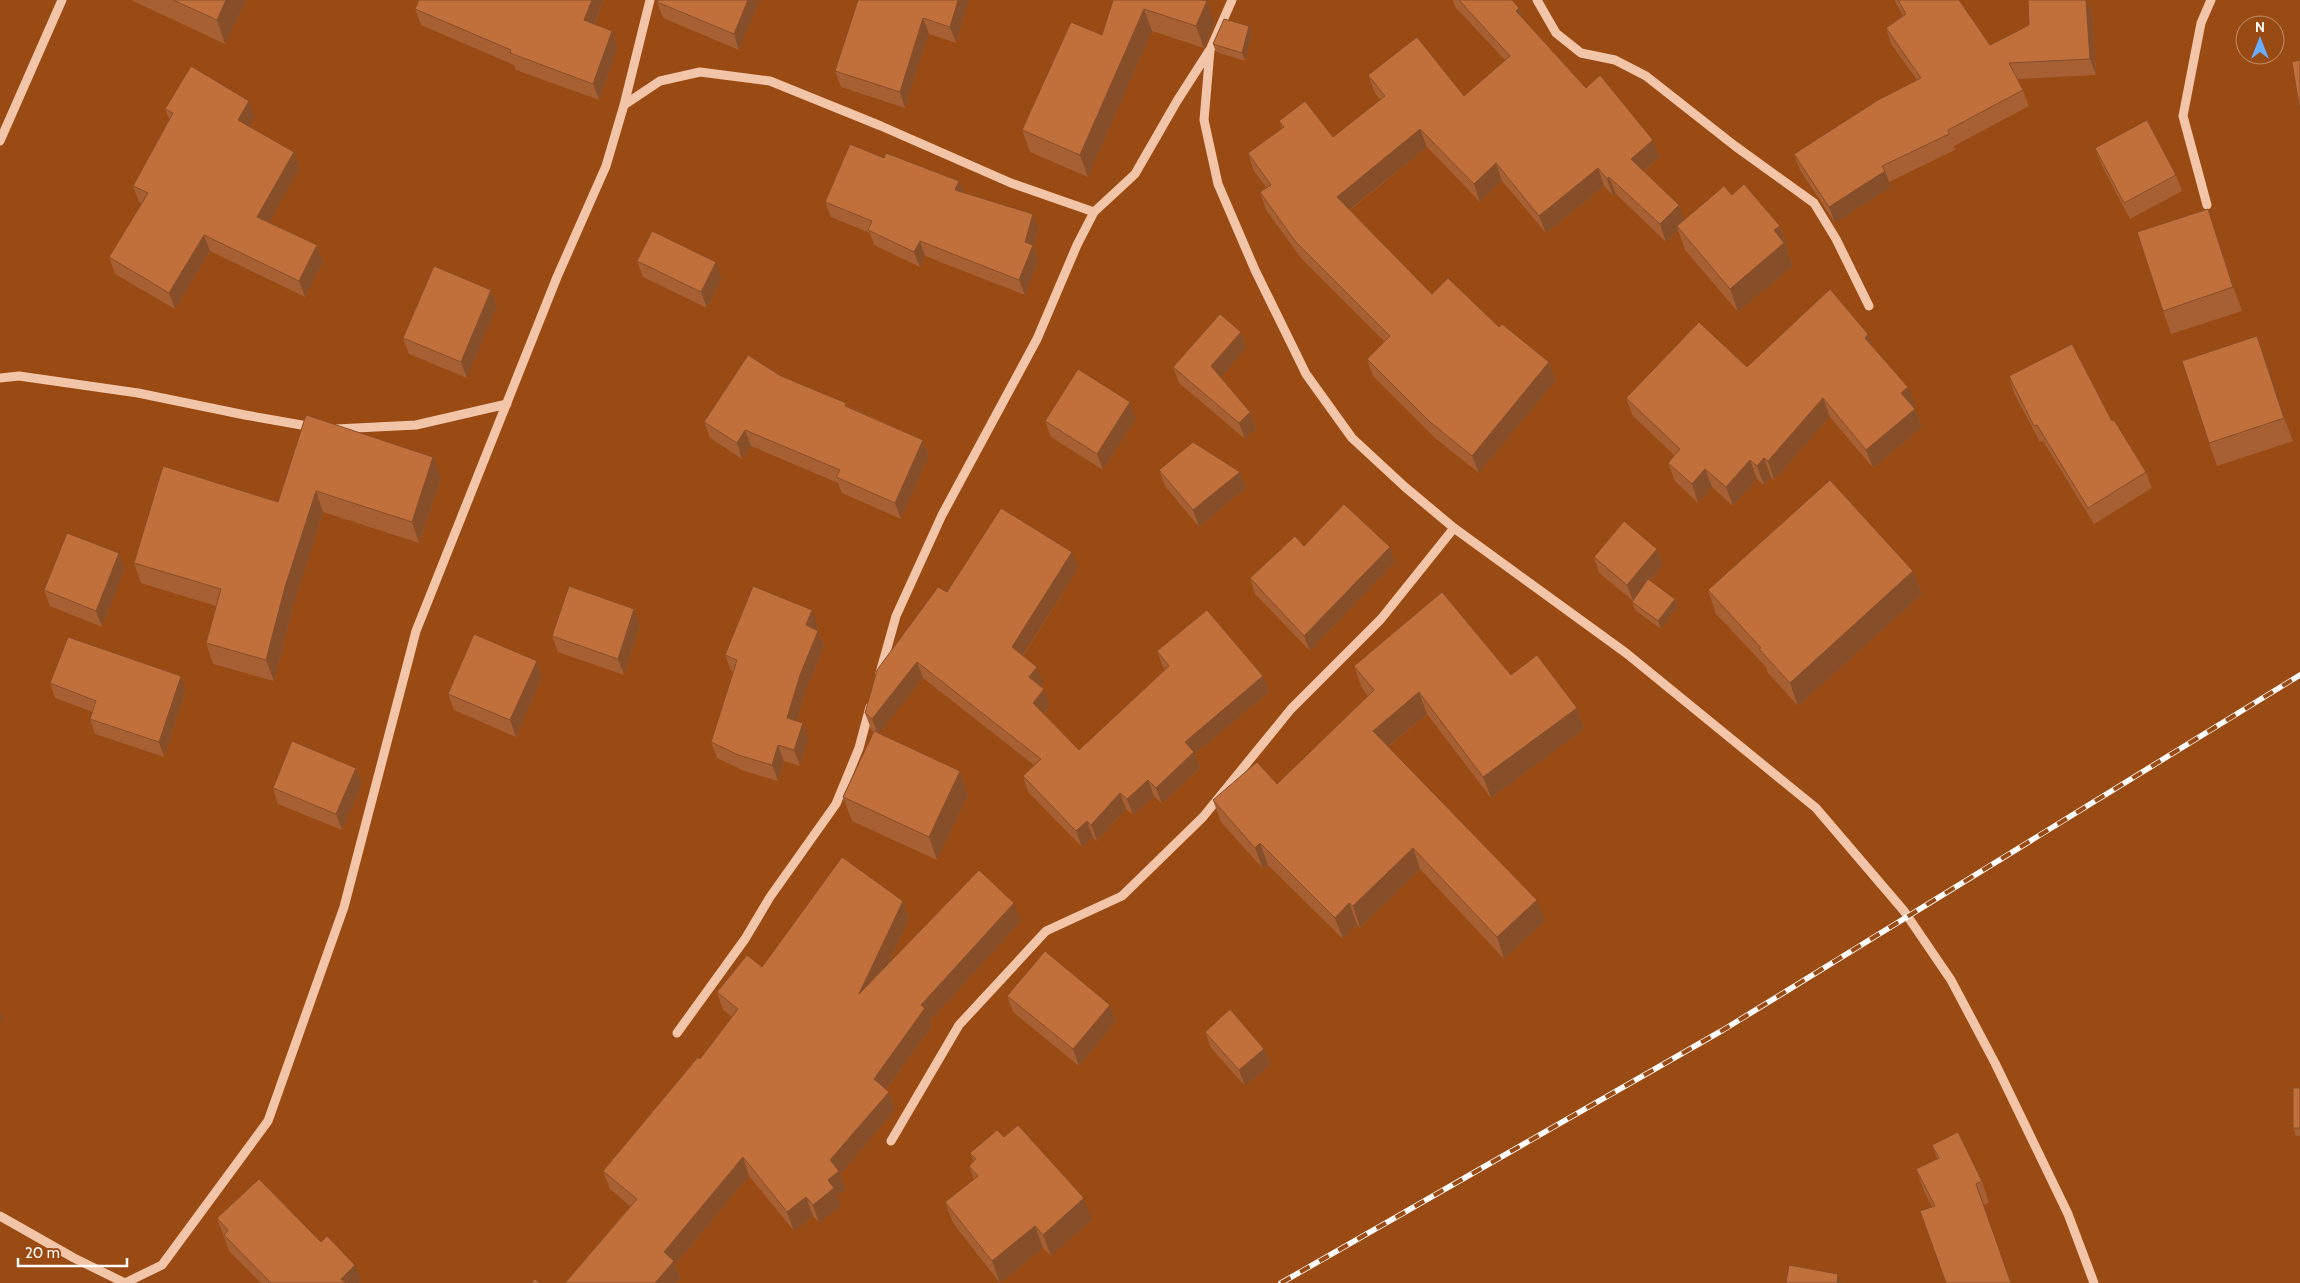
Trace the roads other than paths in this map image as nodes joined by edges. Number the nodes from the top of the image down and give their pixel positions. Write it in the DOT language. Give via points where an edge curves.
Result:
graph roads {
  1 [pos="62,0"];
  2 [pos="650,0"];
  3 [pos="1220,0"];
  4 [pos="1536,0"];
  5 [pos="2211,0"];
  6 [pos="1230,3"];
  7 [pos="1210,50"];
  8 [pos="624,105"];
  9 [pos="0,141"];
  10 [pos="2207,205"];
  11 [pos="1094,212"];
  12 [pos="1869,306"];
  13 [pos="0,378"];
  14 [pos="507,404"];
  15 [pos="1454,528"];
  16 [pos="877,681"];
  17 [pos="872,698"];
  18 [pos="677,1033"];
  19 [pos="890,1141"];
  20 [pos="0,1216"];
  21 [pos="2094,1283"];
  1 -- 9 [label="street"];
  2 -- 8 [label="street"];
  3 -- 6 [label="street"];
  4 -- 12 [label="street" via="1556,33 1581,53 1616,60 1646,76 1814,203"];
  5 -- 10 [label="street" via="2201,23 2183,116"];
  6 -- 7 [label="street"];
  7 -- 11 [label="street" via="1135,174"];
  7 -- 15 [label="street" via="1204,120 1218,184 1255,270 1306,374 1352,438"];
  8 -- 11 [label="street" via="660,82 700,72 770,82 881,126 1010,183"];
  8 -- 14 [label="street" via="606,166 557,277"];
  11 -- 16 [label="street" via="1037,339 942,515 896,616"];
  13 -- 14 [label="street" via="19,376 138,392 327,429 416,425"];
  14 -- 20 [label="street" via="416,631 344,907 268,1120 162,1265 125,1283"];
  15 -- 19 [label="street" via="1381,619 1291,709 1203,817 1122,896 1046,931 959,1025"];
  15 -- 21 [label="street" via="1626,653 1816,808 1898,903 1950,980 1995,1062 2068,1214"];
  17 -- 18 [label="street" via="859,748 836,804"];
}
